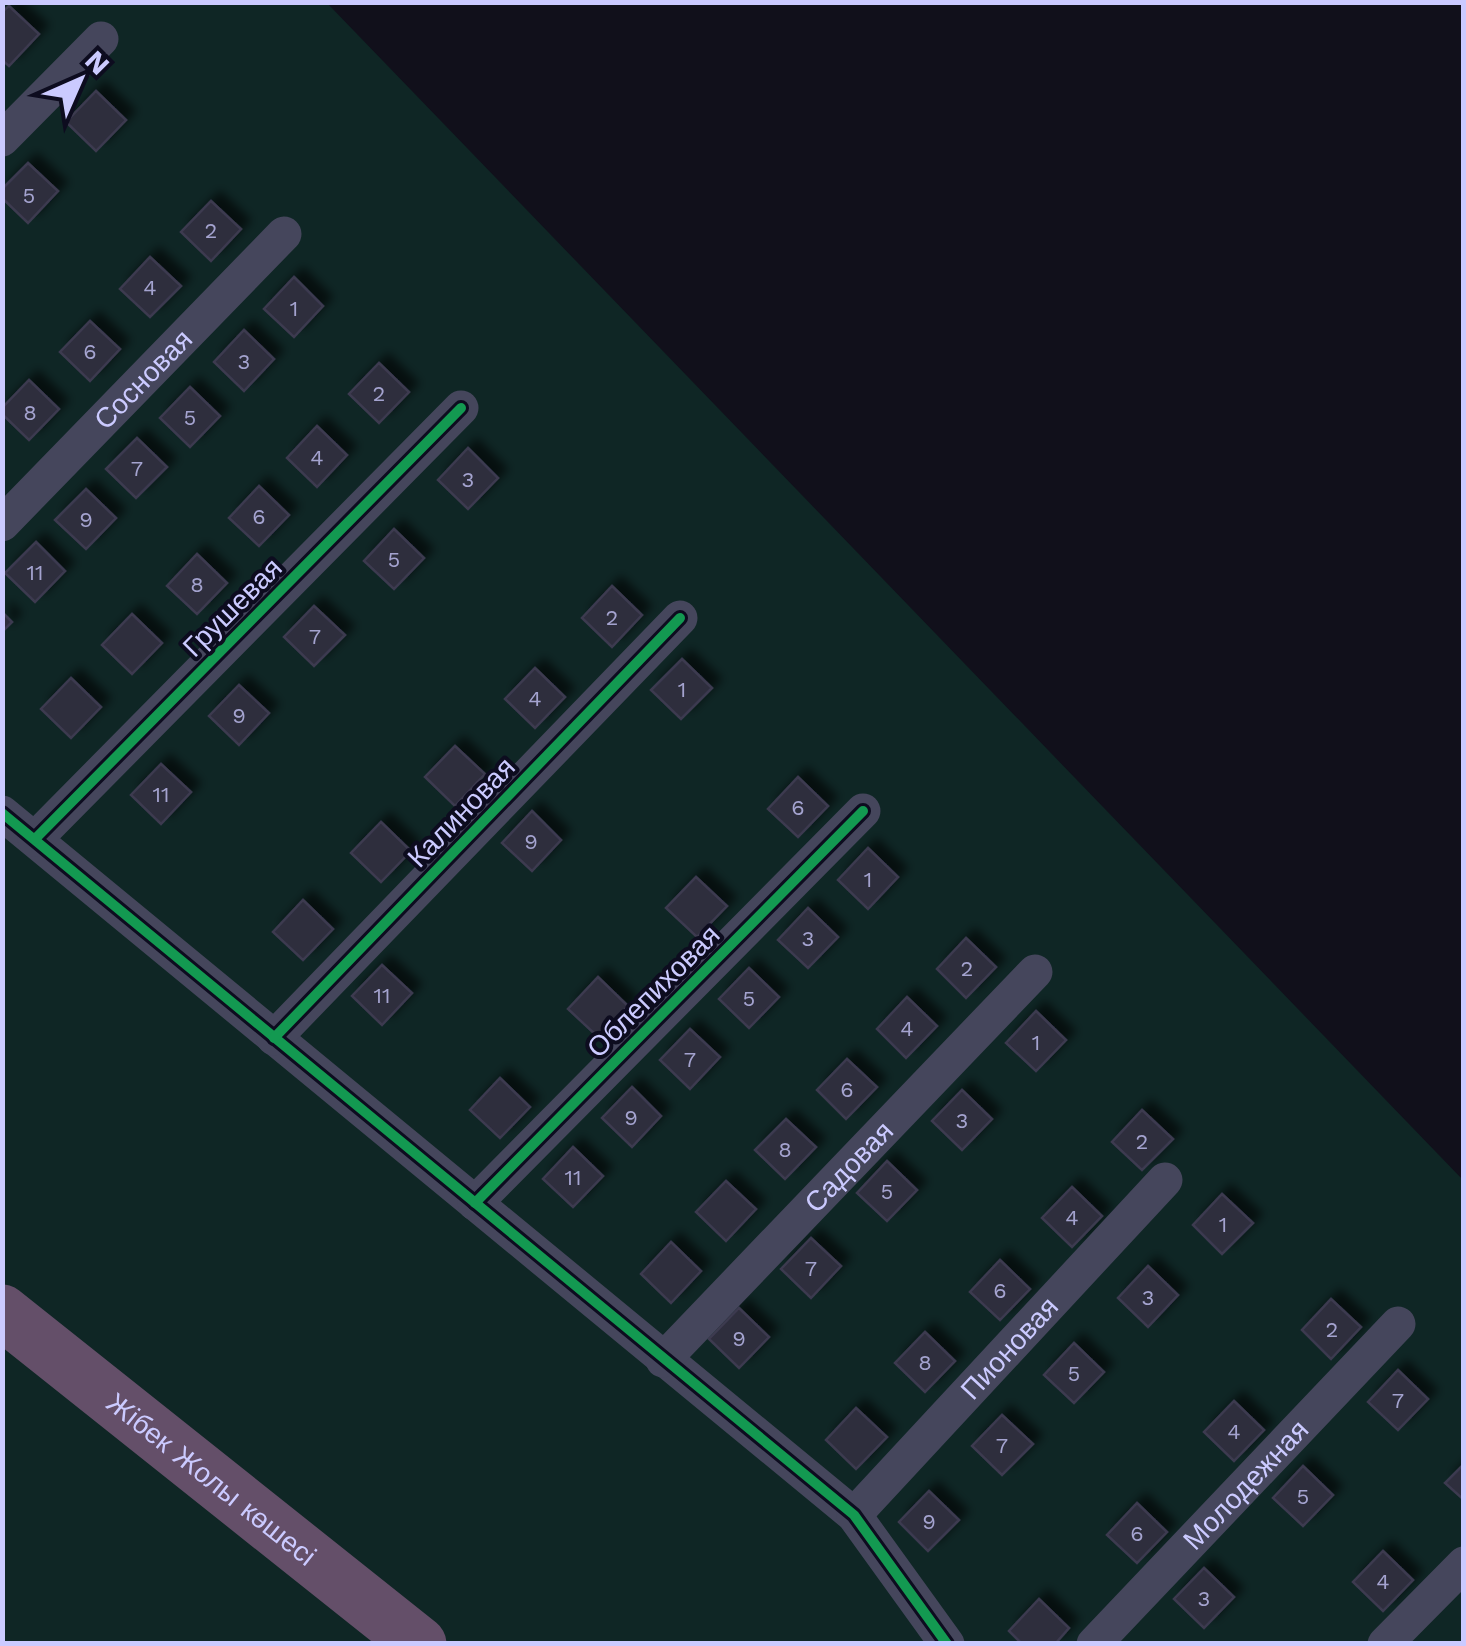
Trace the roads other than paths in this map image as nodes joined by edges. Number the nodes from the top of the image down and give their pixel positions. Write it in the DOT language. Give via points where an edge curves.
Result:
graph roads {
  1 [pos="100,40"];
  2 [pos="2,138"];
  3 [pos="284,234"];
  4 [pos="462,408"];
  5 [pos="2,524"];
  6 [pos="680,618"];
  7 [pos="863,811"];
  8 [pos="2,812"];
  9 [pos="34,838"];
  10 [pos="1035,972"];
  11 [pos="274,1038"];
  12 [pos="1165,1180"];
  13 [pos="476,1203"];
  14 [pos="2,1312"];
  15 [pos="1398,1324"];
  16 [pos="662,1360"];
  17 [pos="854,1515"];
  18 [pos="1464,1564"];
  19 [pos="420,1644"];
  20 [pos="946,1644"];
  21 [pos="1094,1644"];
  22 [pos="1385,1644"];
  1 -- 2 [label="street"];
  3 -- 5 [label="street, Сосновая"];
  4 -- 9 [label="street, Грушевая"];
  6 -- 11 [label="street, Калиновая"];
  7 -- 13 [label="street, Облепиховая"];
  8 -- 9 [label="street"];
  9 -- 11 [label="street"];
  10 -- 16 [label="street, Садовая"];
  11 -- 13 [label="street"];
  12 -- 17 [label="street, Пионовая"];
  13 -- 16 [label="street"];
  14 -- 19 [label="highway, Жібек Жолы көшесі"];
  15 -- 21 [label="street, Молодежная"];
  16 -- 17 [label="street"];
  17 -- 20 [label="street"];
  18 -- 22 [label="street"];
}
